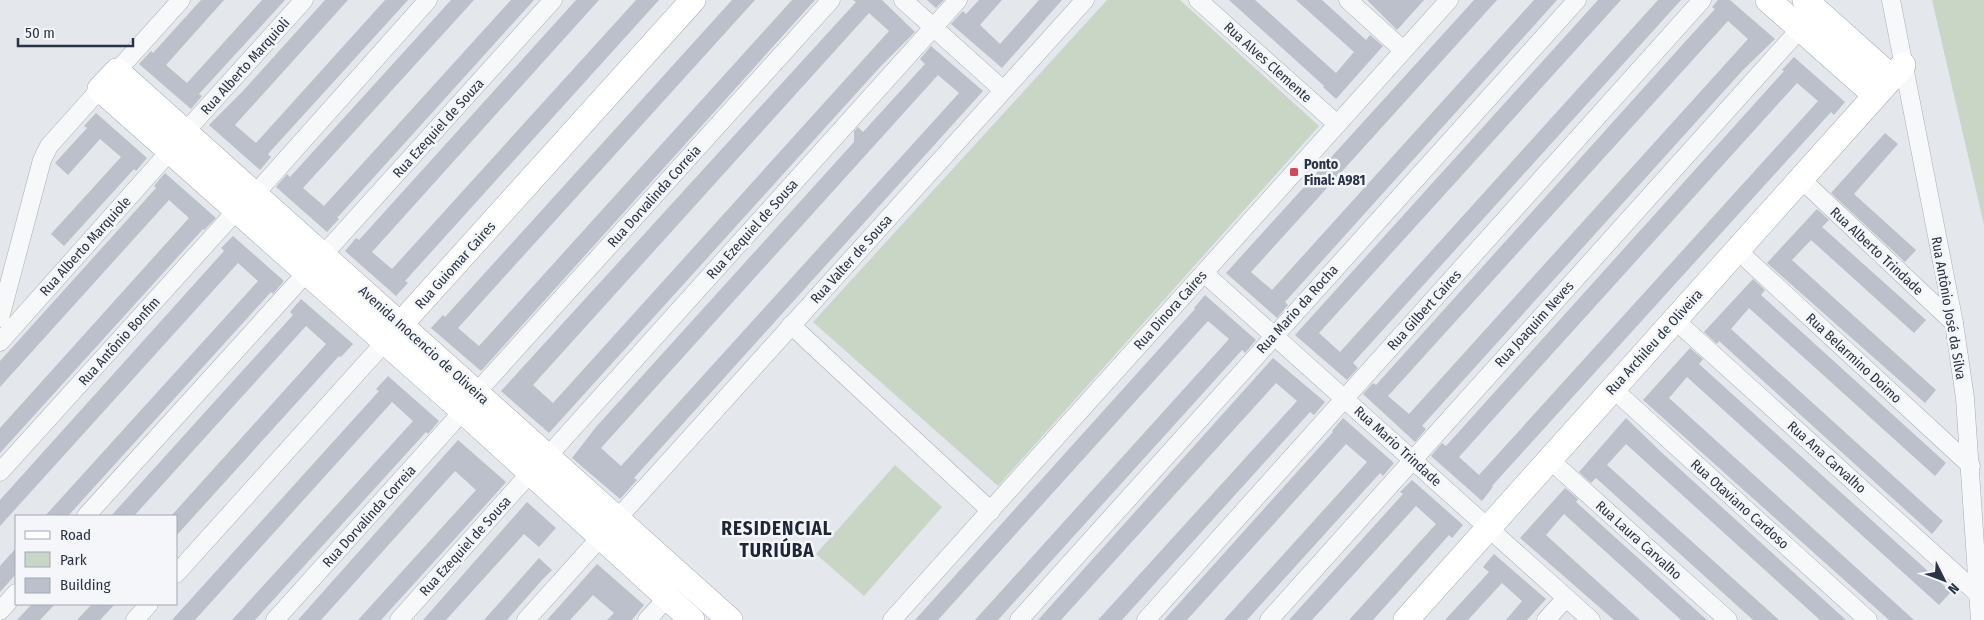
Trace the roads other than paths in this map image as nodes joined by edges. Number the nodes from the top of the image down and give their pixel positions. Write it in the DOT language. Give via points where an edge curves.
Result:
graph roads {
  1 [pos="181,0"];
  2 [pos="304,0"];
  3 [pos="428,0"];
  4 [pos="552,0"];
  5 [pos="693,0"];
  6 [pos="831,0"];
  7 [pos="903,0"];
  8 [pos="958,0"];
  9 [pos="1085,0"];
  10 [pos="1198,0"];
  11 [pos="1348,0"];
  12 [pos="1448,0"];
  13 [pos="1577,0"];
  14 [pos="1702,0"];
  15 [pos="1768,0"];
  16 [pos="1890,0"];
  17 [pos="1811,2"];
  18 [pos="933,27"];
  19 [pos="1800,29"];
  20 [pos="1404,50"];
  21 [pos="117,71"];
  22 [pos="1890,79"];
  23 [pos="100,89"];
  24 [pos="1003,90"];
  25 [pos="1337,124"];
  26 [pos="185,132"];
  27 [pos="170,151"];
  28 [pos="1800,179"];
  29 [pos="256,193"];
  30 [pos="238,210"];
  31 [pos="1737,250"];
  32 [pos="315,264"];
  33 [pos="1204,273"];
  34 [pos="0,318"];
  35 [pos="1675,320"];
  36 [pos="1954,323"];
  37 [pos="791,325"];
  38 [pos="393,333"];
  39 [pos="1274,335"];
  40 [pos="0,342"];
  41 [pos="1613,389"];
  42 [pos="1344,399"];
  43 [pos="470,402"];
  44 [pos="1413,459"];
  45 [pos="1550,460"];
  46 [pos="539,465"];
  47 [pos="1971,466"];
  48 [pos="0,472"];
  49 [pos="990,511"];
  50 [pos="87,515"];
  51 [pos="617,518"];
  52 [pos="1489,528"];
  53 [pos="601,536"];
  54 [pos="178,572"];
  55 [pos="15,594"];
  56 [pos="1978,594"];
  57 [pos="668,597"];
  58 [pos="1566,598"];
  59 [pos="148,605"];
  60 [pos="0,611"];
  61 [pos="134,620"];
  62 [pos="275,620"];
  63 [pos="399,620"];
  64 [pos="526,620"];
  65 [pos="647,620"];
  66 [pos="692,620"];
  67 [pos="730,620"];
  68 [pos="892,620"];
  69 [pos="1020,620"];
  70 [pos="1146,620"];
  71 [pos="1269,620"];
  72 [pos="1406,620"];
  73 [pos="1546,620"];
  74 [pos="1591,620"];
  75 [pos="1728,620"];
  76 [pos="1868,620"];
  77 [pos="1980,620"];
  1 -- 21 [label="street"];
  2 -- 26 [label="street, Rua Alberto Marquioli"];
  3 -- 29 [label="street"];
  4 -- 32 [label="street, Rua Ezequiel de Souza"];
  5 -- 38 [label="street, Rua Guiomar Caires"];
  6 -- 43 [label="street, Rua Dorvalinda Correia"];
  7 -- 18 [label="street"];
  8 -- 18 [label="street, Rua Ezequiel de Sousa"];
  9 -- 24 [label="street, Rua Valter de Sousa"];
  10 -- 25 [label="street, Rua Alves Clemente"];
  11 -- 20 [label="street"];
  12 -- 20 [label="street, Rua Dinora Caires"];
  13 -- 39 [label="street, Rua Mario da Rocha"];
  14 -- 42 [label="street, Rua Gilbert Caires"];
  15 -- 19 [label="street"];
  16 -- 22 [label="street, Rua Antônio José da Silva"];
  17 -- 22 [label="street"];
  18 -- 24 [label="street"];
  18 -- 46 [label="street, Rua Ezequiel de Sousa"];
  19 -- 22 [label="street"];
  19 -- 44 [label="street, Rua Joaquim Neves"];
  20 -- 25 [label="street, Rua Dinora Caires"];
  21 -- 23 [label="street"];
  21 -- 26 [label="street, Avenida Inocencio de Oliveira"];
  22 -- 28 [label="street, Rua Archileu de Oliveira"];
  22 -- 36 [label="street, Rua Antônio José da Silva"];
  23 -- 27 [label="street, Avenida Inocencio de Oliveira"];
  23 -- 34 [label="street" via="49,146 42,160"];
  24 -- 37 [label="street, Rua Valter de Sousa"];
  25 -- 33 [label="street, Rua Dinora Caires"];
  26 -- 29 [label="street, Avenida Inocencio de Oliveira"];
  27 -- 30 [label="street, Avenida Inocencio de Oliveira"];
  27 -- 40 [label="street, Rua Alberto Marquiole"];
  28 -- 31 [label="street, Rua Archileu de Oliveira"];
  28 -- 36 [label="street, Rua Alberto Trindade"];
  29 -- 32 [label="street, Avenida Inocencio de Oliveira"];
  30 -- 32 [label="street, Avenida Inocencio de Oliveira"];
  30 -- 48 [label="street, Rua Antônio Bonfim"];
  31 -- 35 [label="street, Rua Archileu de Oliveira"];
  31 -- 47 [label="street, Rua Belarmino Doimo"];
  32 -- 38 [label="street, Avenida Inocencio de Oliveira"];
  32 -- 50 [label="street"];
  33 -- 39 [label="street, Rua Mario Trindade"];
  33 -- 49 [label="street, Rua Dinora Caires"];
  35 -- 41 [label="street, Rua Archileu de Oliveira"];
  35 -- 56 [label="street, Rua Ana Carvalho"];
  36 -- 47 [label="street, Rua Antônio José da Silva"];
  37 -- 49 [label="street"];
  37 -- 51 [label="street, Rua Valter de Sousa"];
  38 -- 43 [label="street, Avenida Inocencio de Oliveira"];
  38 -- 54 [label="street, Rua Guiomar Caires"];
  39 -- 42 [label="street, Rua Mario Trindade"];
  39 -- 69 [label="street, Rua Mario da Rocha"];
  41 -- 45 [label="street, Rua Archileu de Oliveira"];
  41 -- 76 [label="street, Rua Otaviano Cardoso"];
  42 -- 44 [label="street, Rua Mario Trindade"];
  42 -- 70 [label="street, Rua Gilbert Caires"];
  43 -- 46 [label="street, Avenida Inocencio de Oliveira"];
  43 -- 62 [label="street, Rua Dorvalinda Correia"];
  44 -- 52 [label="street, Rua Mario Trindade"];
  44 -- 71 [label="street, Rua Joaquim Neves"];
  45 -- 52 [label="street, Rua Archileu de Oliveira"];
  45 -- 75 [label="street, Rua Laura Carvalho"];
  46 -- 51 [label="street, Avenida Inocencio de Oliveira"];
  46 -- 53 [label="street, Avenida Inocencio de Oliveira"];
  46 -- 63 [label="street, Rua Ezequiel de Sousa"];
  47 -- 56 [label="street, Rua Antônio José da Silva"];
  49 -- 68 [label="street, Rua Dinora Caires"];
  51 -- 53 [label="street, Rua Valter de Sousa"];
  51 -- 67 [label="street, Avenida Inocencio de Oliveira"];
  52 -- 58 [label="street, Rua Mario Trindade"];
  52 -- 72 [label="street, Rua Archileu de Oliveira"];
  53 -- 57 [label="street, Avenida Inocencio de Oliveira"];
  53 -- 64 [label="street, Rua Valter de Sousa"];
  55 -- 60 [label="street"];
  56 -- 77 [label="street, Rua Antônio José da Silva"];
  57 -- 65 [label="street"];
  57 -- 66 [label="street, Avenida Inocencio de Oliveira"];
  58 -- 73 [label="street"];
  58 -- 74 [label="street, Rua Mario Trindade"];
  59 -- 61 [label="street"];
}
